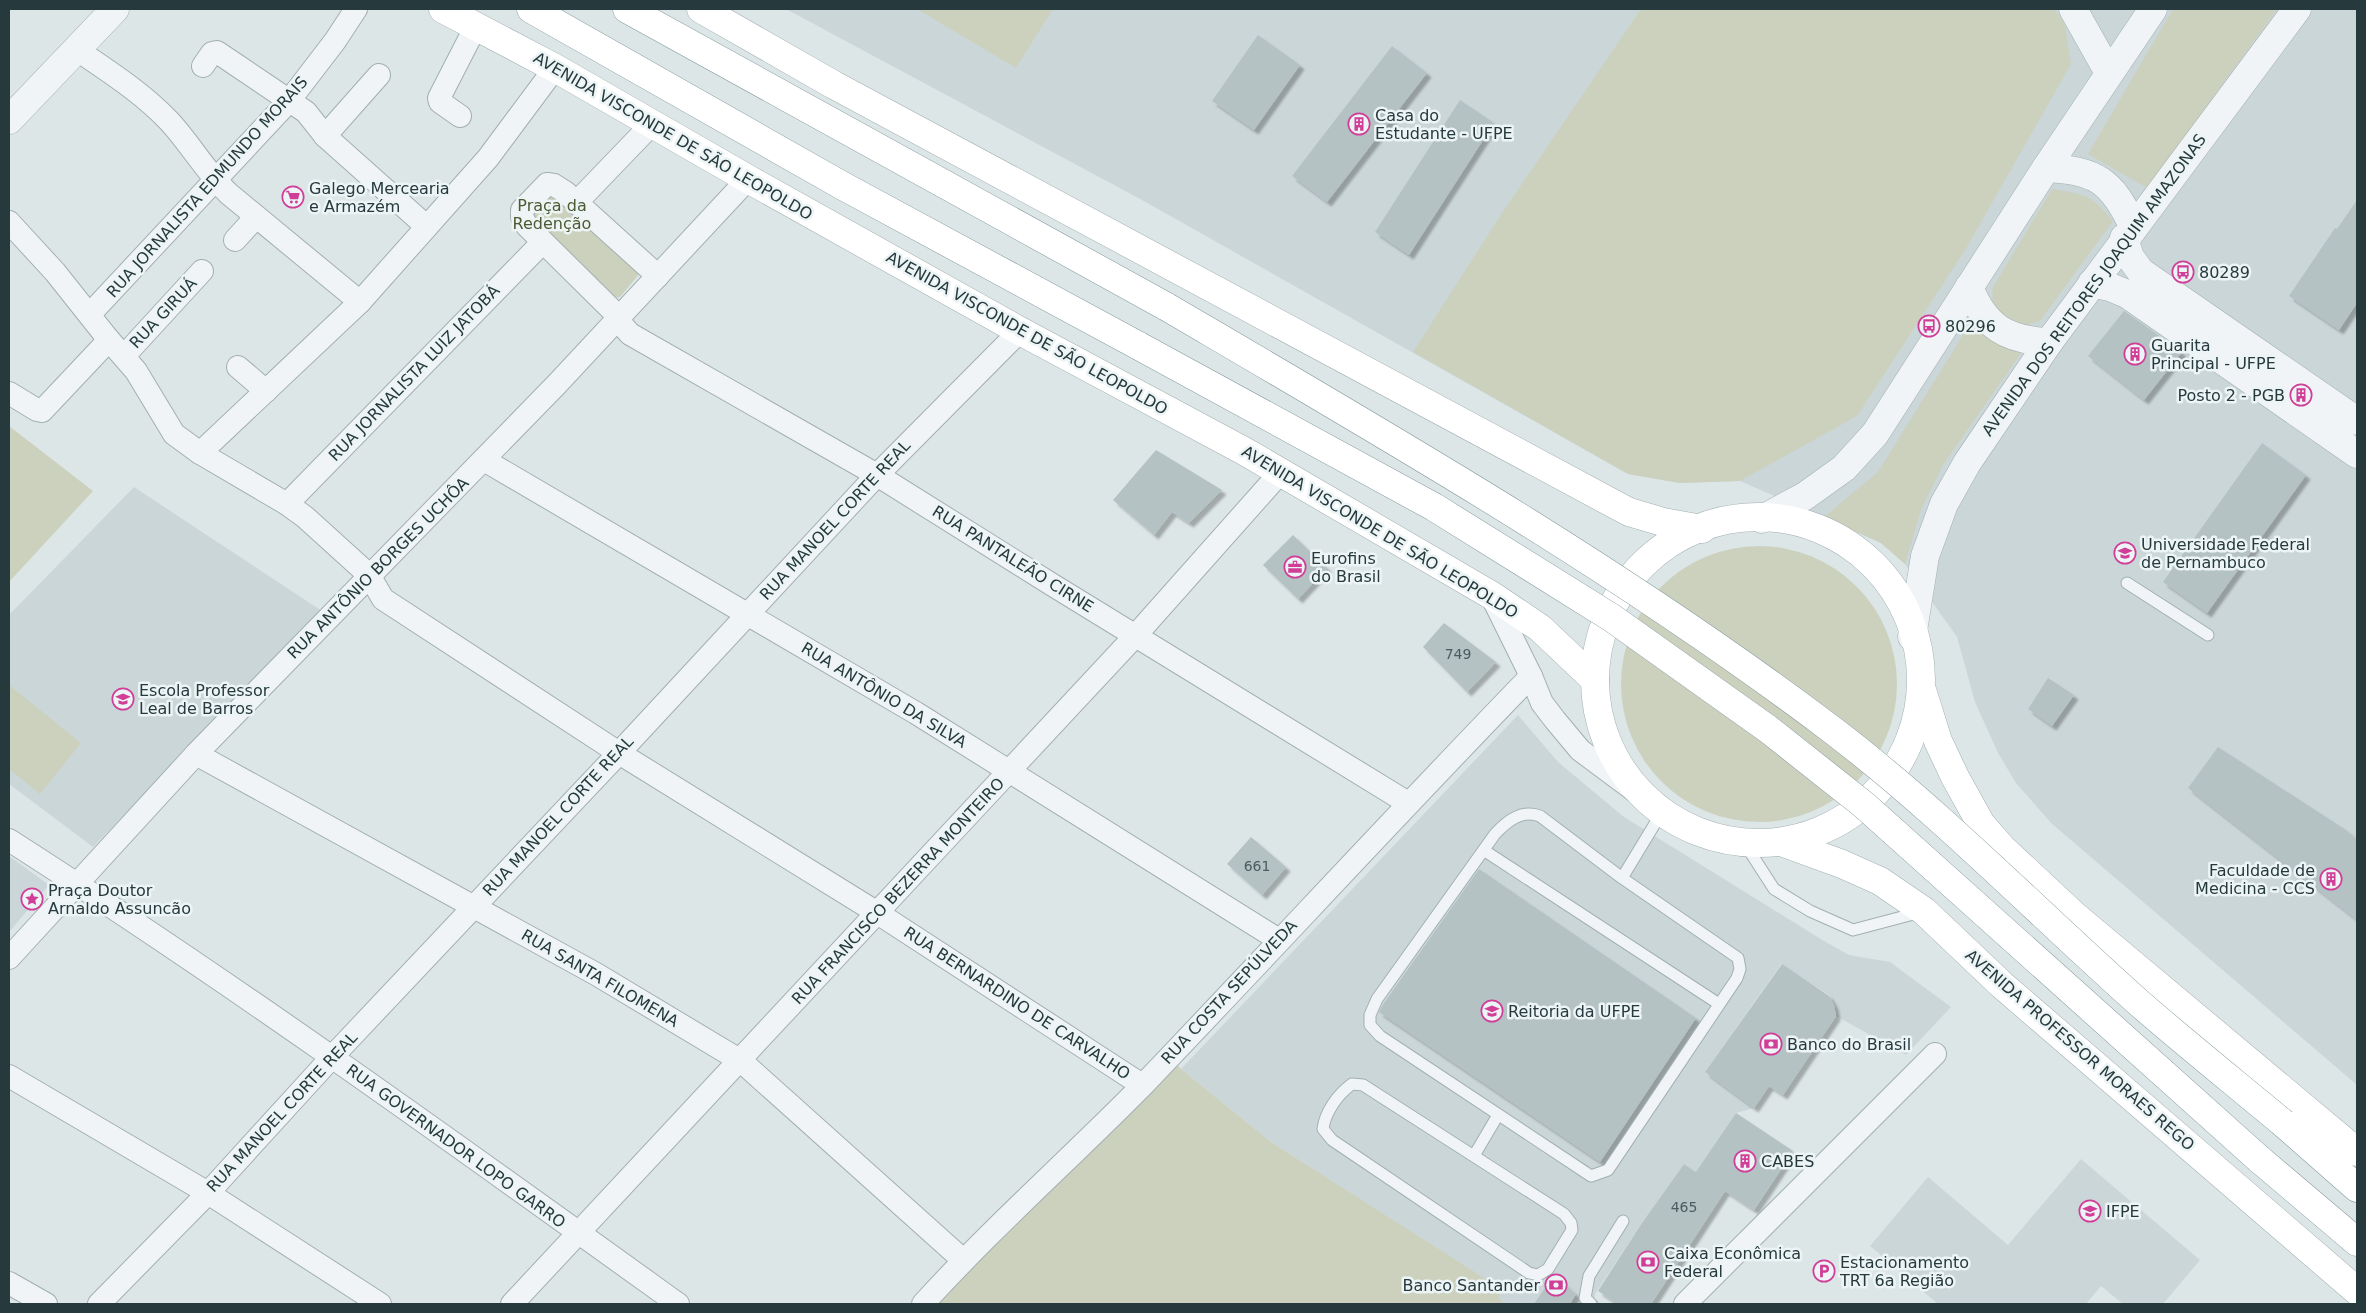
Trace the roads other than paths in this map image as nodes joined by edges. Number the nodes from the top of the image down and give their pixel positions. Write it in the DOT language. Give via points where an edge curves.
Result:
graph roads {
  1 [pos="115,9"];
  2 [pos="356,9"];
  3 [pos="443,9"];
  4 [pos="531,9"];
  5 [pos="627,9"];
  6 [pos="701,9"];
  7 [pos="2073,9"];
  8 [pos="2153,9"];
  9 [pos="2297,9"];
  10 [pos="476,26"];
  11 [pos="76,49"];
  12 [pos="202,66"];
  13 [pos="555,68"];
  14 [pos="2110,73"];
  15 [pos="379,74"];
  16 [pos="289,101"];
  17 [pos="460,116"];
  18 [pos="9,120"];
  19 [pos="652,124"];
  20 [pos="325,136"];
  21 [pos="2046,168"];
  22 [pos="748,179"];
  23 [pos="214,180"];
  24 [pos="576,202"];
  25 [pos="256,217"];
  26 [pos="9,222"];
  27 [pos="426,226"];
  28 [pos="2129,232"];
  29 [pos="235,240"];
  30 [pos="542,243"];
  31 [pos="202,271"];
  32 [pos="658,276"];
  33 [pos="2092,283"];
  34 [pos="1969,287"];
  35 [pos="360,302"];
  36 [pos="90,314"];
  37 [pos="620,317"];
  38 [pos="1020,331"];
  39 [pos="2049,342"];
  40 [pos="116,348"];
  41 [pos="238,367"];
  42 [pos="266,390"];
  43 [pos="9,393"];
  44 [pos="2357,420"];
  45 [pos="200,453"];
  46 [pos="2357,454"];
  47 [pos="484,460"];
  48 [pos="1280,473"];
  49 [pos="877,475"];
  50 [pos="287,504"];
  51 [pos="1762,520"];
  52 [pos="1702,529"];
  53 [pos="369,575"];
  54 [pos="2127,583"];
  55 [pos="1491,595"];
  56 [pos="748,612"];
  57 [pos="1136,635"];
  58 [pos="2208,635"];
  59 [pos="1912,638"];
  60 [pos="1532,676"];
  61 [pos="1595,680"];
  62 [pos="1920,687"];
  63 [pos="619,753"];
  64 [pos="196,754"];
  65 [pos="1008,772"];
  66 [pos="1408,803"];
  67 [pos="1655,806"];
  68 [pos="9,840"];
  69 [pos="1781,842"];
  70 [pos="1745,844"];
  71 [pos="1484,851"];
  72 [pos="1622,878"];
  73 [pos="75,884"];
  74 [pos="473,907"];
  75 [pos="1924,911"];
  76 [pos="876,912"];
  77 [pos="1278,940"];
  78 [pos="9,958"];
  79 [pos="1719,1004"];
  80 [pos="1935,1054"];
  81 [pos="332,1057"];
  82 [pos="741,1061"];
  83 [pos="9,1076"];
  84 [pos="1142,1085"];
  85 [pos="1498,1116"];
  86 [pos="2357,1152"];
  87 [pos="1475,1154"];
  88 [pos="2357,1188"];
  89 [pos="208,1193"];
  90 [pos="1623,1221"];
  91 [pos="578,1232"];
  92 [pos="2357,1242"];
  93 [pos="963,1260"];
  94 [pos="9,1283"];
  95 [pos="2357,1291"];
  96 [pos="46,1304"];
  97 [pos="100,1304"];
  98 [pos="380,1304"];
  99 [pos="512,1304"];
  100 [pos="678,1304"];
  101 [pos="923,1304"];
  102 [pos="1591,1304"];
  103 [pos="1685,1304"];
  1 -- 11 [label="street"];
  2 -- 16 [label="street, RUA JORNALISTA EDMUNDO MORAIS"];
  3 -- 10 [label="main road, AVENIDA VISCONDE DE SÃO LEOPOLDO"];
  4 -- 92 [label="main road, bridge" via="843,186 1434,507 1612,618 1768,729 1864,805 2259,1159"];
  5 -- 88 [label="main road, bridge" via="1167,307 1428,460 1633,588 1832,730 1964,841 2139,1002"];
  6 -- 52 [label="main road" via="834,85 1628,512"];
  7 -- 14 [label="street"];
  8 -- 14 [label="street"];
  9 -- 28 [label="street, AVENIDA DOS REITORES JOAQUIM AMAZONAS"];
  10 -- 13 [label="main road, AVENIDA VISCONDE DE SÃO LEOPOLDO"];
  10 -- 17 [label="street" via="439,98"];
  11 -- 18 [label="street"];
  11 -- 23 [label="street" via="162,114"];
  12 -- 16 [label="street" via="212,53 217,52"];
  13 -- 19 [label="main road, AVENIDA VISCONDE DE SÃO LEOPOLDO"];
  13 -- 27 [label="street" via="488,158"];
  14 -- 21 [label="street"];
  15 -- 20 [label="street"];
  16 -- 20 [label="street" via="306,112"];
  16 -- 23 [label="street, RUA JORNALISTA EDMUNDO MORAIS"];
  19 -- 22 [label="main road, AVENIDA VISCONDE DE SÃO LEOPOLDO"];
  19 -- 24 [label="street"];
  20 -- 27 [label="street"];
  21 -- 28 [label="street" via="2074,169 2101,180 2121,200"];
  21 -- 34 [label="street"];
  22 -- 32 [label="street, RUA ANTÔNIO BORGES UCHÔA"];
  22 -- 38 [label="main road, AVENIDA VISCONDE DE SÃO LEOPOLDO"];
  23 -- 25 [label="street"];
  23 -- 36 [label="street, RUA JORNALISTA EDMUNDO MORAIS"];
  24 -- 30 [label="street, RUA PANTALEÃO CIRNE" via="559,188 547,184 524,206 522,217"];
  24 -- 32 [label="street"];
  25 -- 29 [label="street"];
  25 -- 35 [label="street"];
  26 -- 36 [label="street, RUA BERNARDINO DE CARVALHO"];
  27 -- 35 [label="street"];
  28 -- 33 [label="street, AVENIDA DOS REITORES JOAQUIM AMAZONAS"];
  28 -- 44 [label="street" via="2130,257 2141,272"];
  30 -- 37 [label="street, RUA PANTALEÃO CIRNE"];
  30 -- 50 [label="street, RUA JORNALISTA LUIZ JATOBÁ"];
  31 -- 40 [label="street, RUA GIRUÁ"];
  32 -- 37 [label="street, RUA ANTÔNIO BORGES UCHÔA"];
  33 -- 39 [label="street, AVENIDA DOS REITORES JOAQUIM AMAZONAS"];
  33 -- 46 [label="street" via="2127,294"];
  34 -- 39 [label="street" via="1976,306 1989,322 2007,334 2027,341"];
  34 -- 51 [label="street" via="1875,434 1844,468 1805,496"];
  35 -- 42 [label="street"];
  36 -- 40 [label="street, RUA BERNARDINO DE CARVALHO"];
  37 -- 47 [label="street, RUA ANTÔNIO BORGES UCHÔA"];
  37 -- 49 [label="street, RUA PANTALEÃO CIRNE" via="622,326 630,334"];
  38 -- 48 [label="main road, AVENIDA VISCONDE DE SÃO LEOPOLDO"];
  38 -- 49 [label="street, RUA MANOEL CORTE REAL"];
  39 -- 59 [label="street, AVENIDA DOS REITORES JOAQUIM AMAZONAS" via="1967,462 1944,504 1926,556"];
  40 -- 43 [label="street, RUA GIRUÁ" via="42,411"];
  40 -- 45 [label="street, RUA BERNARDINO DE CARVALHO" via="144,382 167,426"];
  41 -- 42 [label="street"];
  42 -- 45 [label="street"];
  45 -- 50 [label="street, RUA BERNARDINO DE CARVALHO"];
  47 -- 53 [label="street, RUA ANTÔNIO BORGES UCHÔA"];
  47 -- 56 [label="street, RUA ANTÔNIO DA SILVA"];
  48 -- 55 [label="main road, AVENIDA VISCONDE DE SÃO LEOPOLDO"];
  48 -- 57 [label="street, RUA FRANCISCO BEZERRA MONTEIRO"];
  49 -- 56 [label="street, RUA MANOEL CORTE REAL"];
  49 -- 57 [label="street, RUA PANTALEÃO CIRNE"];
  50 -- 53 [label="street, RUA BERNARDINO DE CARVALHO"];
  51 -- 52 [label="main road"];
  51 -- 59 [label="main road" via="1797,521 1830,532 1860,550 1884,574 1902,604"];
  52 -- 61 [label="main road" via="1677,538 1654,553 1634,570 1618,592 1606,616 1599,642"];
  53 -- 63 [label="street, RUA BERNARDINO DE CARVALHO" via="383,598"];
  53 -- 64 [label="street, RUA ANTÔNIO BORGES UCHÔA"];
  54 -- 58 [label="lane"];
  55 -- 60 [label="street"];
  55 -- 61 [label="main road, AVENIDA VISCONDE DE SÃO LEOPOLDO" via="1540,628"];
  56 -- 63 [label="street, RUA MANOEL CORTE REAL"];
  56 -- 65 [label="street, RUA ANTÔNIO DA SILVA"];
  57 -- 65 [label="street, RUA FRANCISCO BEZERRA MONTEIRO"];
  57 -- 66 [label="street, RUA PANTALEÃO CIRNE"];
  59 -- 62 [label="main road"];
  60 -- 66 [label="street, RUA COSTA SEPÚLVEDA"];
  60 -- 67 [label="street" via="1542,703 1580,750"];
  61 -- 67 [label="main road" via="1600,717 1617,762"];
  62 -- 69 [label="main road" via="1917,715 1909,742 1879,790 1835,825 1809,836"];
  62 -- 86 [label="main road" via="1938,741 1955,777 1981,824 2002,849 2075,916"];
  63 -- 74 [label="street, RUA MANOEL CORTE REAL"];
  63 -- 76 [label="street, RUA BERNARDINO DE CARVALHO"];
  64 -- 73 [label="street, RUA ANTÔNIO BORGES UCHÔA"];
  64 -- 74 [label="street, RUA SANTA FILOMENA"];
  65 -- 76 [label="street, RUA FRANCISCO BEZERRA MONTEIRO"];
  65 -- 77 [label="street, RUA ANTÔNIO DA SILVA"];
  66 -- 77 [label="street, RUA COSTA SEPÚLVEDA"];
  67 -- 70 [label="main road" via="1676,822 1709,837"];
  67 -- 72 [label="lane"];
  68 -- 73 [label="street, RUA GOVERNADOR LOPO GARRO"];
  69 -- 70 [label="main road"];
  69 -- 75 [label="main road, AVENIDA PROFESSOR MORAES REGO" via="1880,881"];
  70 -- 75 [label="lane" via="1774,889 1810,911 1853,930"];
  71 -- 72 [label="lane" via="1507,821 1531,813 1540,816"];
  71 -- 79 [label="lane"];
  71 -- 85 [label="lane" via="1377,999 1370,1015 1370,1025 1380,1036"];
  72 -- 79 [label="lane" via="1738,958 1740,970 1737,978"];
  73 -- 78 [label="street, RUA ANTÔNIO BORGES UCHÔA"];
  73 -- 81 [label="street, RUA GOVERNADOR LOPO GARRO"];
  74 -- 81 [label="street, RUA MANOEL CORTE REAL"];
  74 -- 82 [label="street, RUA SANTA FILOMENA" via="596,974"];
  75 -- 95 [label="main road, AVENIDA PROFESSOR MORAES REGO" via="2002,985"];
  76 -- 82 [label="street, RUA FRANCISCO BEZERRA MONTEIRO"];
  76 -- 84 [label="street, RUA BERNARDINO DE CARVALHO"];
  77 -- 84 [label="street, RUA COSTA SEPÚLVEDA"];
  79 -- 85 [label="lane" via="1603,1173 1591,1176"];
  80 -- 103 [label="street"];
  81 -- 89 [label="street, RUA MANOEL CORTE REAL"];
  81 -- 91 [label="street, RUA GOVERNADOR LOPO GARRO"];
  82 -- 91 [label="street, RUA FRANCISCO BEZERRA MONTEIRO"];
  82 -- 93 [label="street, RUA SANTA FILOMENA"];
  83 -- 89 [label="street"];
  84 -- 93 [label="street, RUA COSTA SEPÚLVEDA"];
  85 -- 87 [label="lane"];
  87 -- 87 [label="lane" via="1564,1214 1571,1223 1569,1237 1548,1270 1538,1275 1529,1273 1332,1140 1323,1129 1324,1119 1342,1091 1352,1084 1364,1085"];
  89 -- 97 [label="street, RUA MANOEL CORTE REAL"];
  89 -- 98 [label="street"];
  90 -- 102 [label="lane" via="1589,1276 1585,1298"];
  91 -- 99 [label="street, RUA FRANCISCO BEZERRA MONTEIRO"];
  91 -- 100 [label="street, RUA GOVERNADOR LOPO GARRO"];
  93 -- 101 [label="street, RUA COSTA SEPÚLVEDA"];
  94 -- 96 [label="street"];
}
